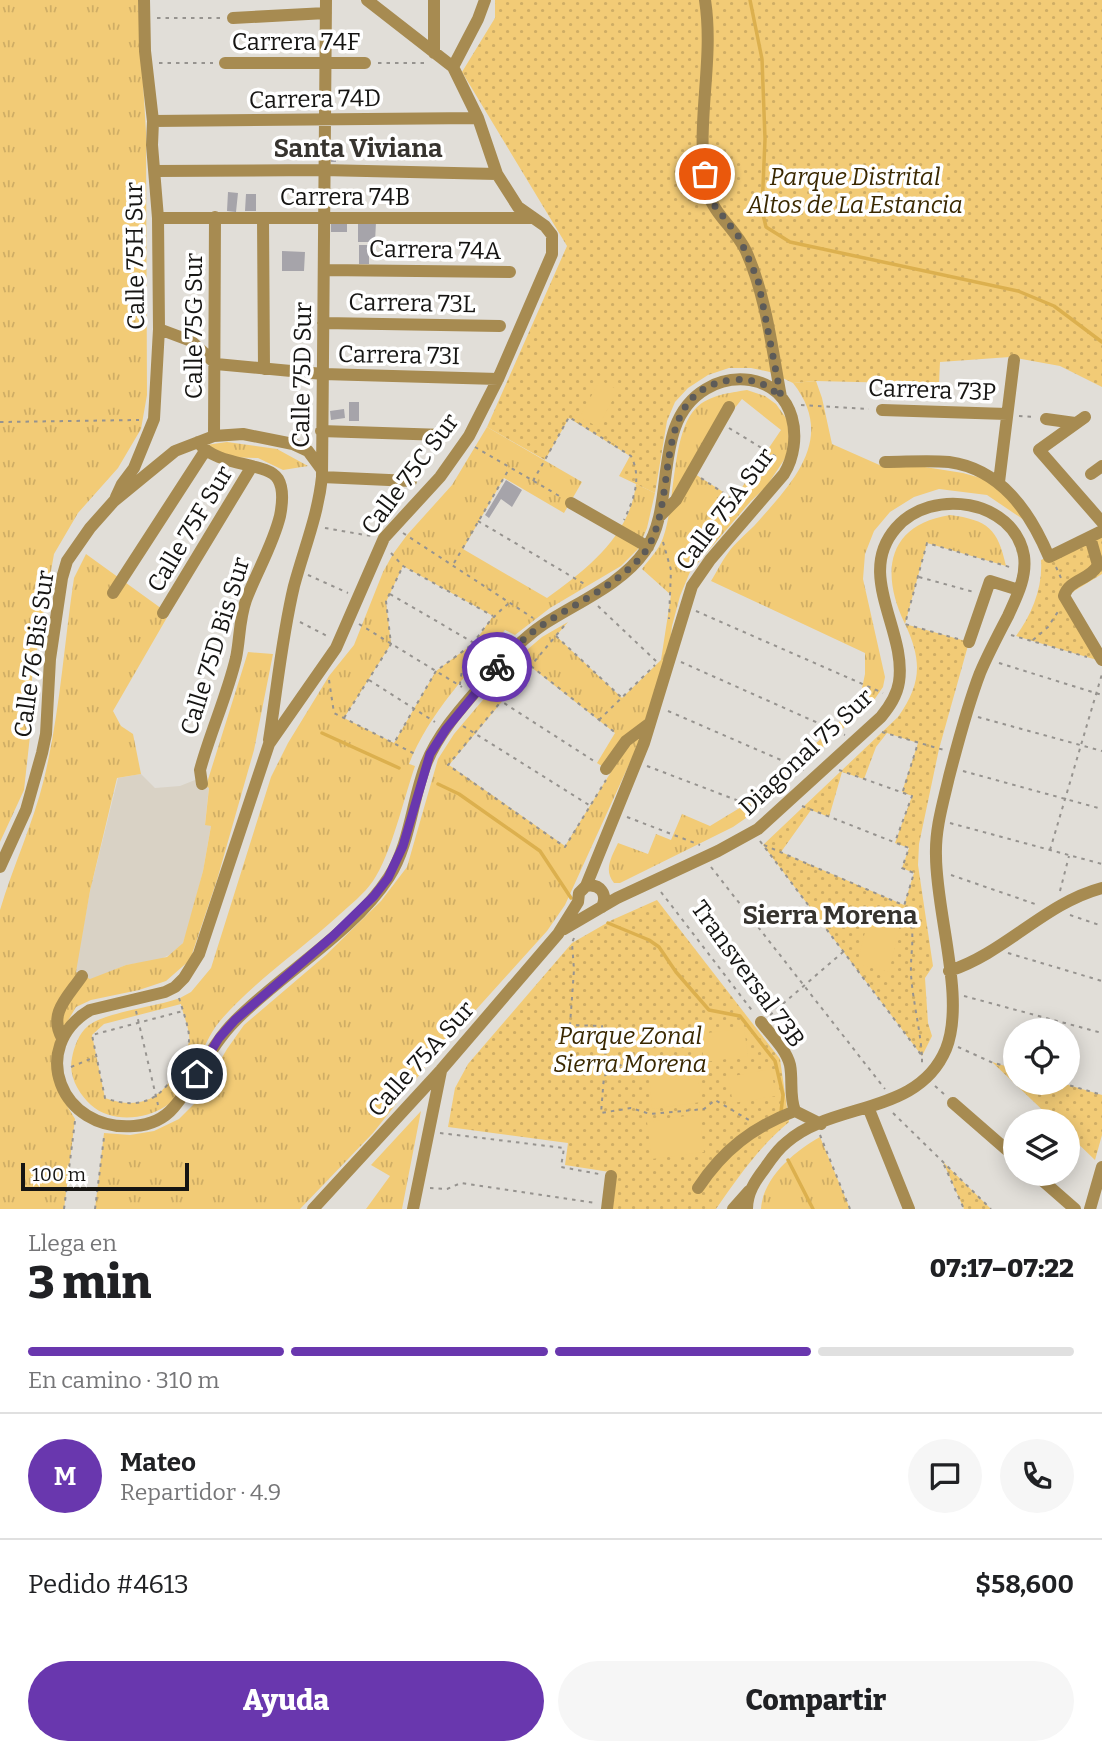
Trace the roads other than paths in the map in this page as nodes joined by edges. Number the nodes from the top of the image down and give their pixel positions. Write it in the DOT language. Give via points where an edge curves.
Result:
graph roads {
  1 [pos="144,0"];
  2 [pos="366,0"];
  3 [pos="433,0"];
  4 [pos="485,0"];
  5 [pos="705,0"];
  6 [pos="326,7"];
  7 [pos="233,18"];
  8 [pos="434,53"];
  9 [pos="225,63"];
  10 [pos="325,63"];
  11 [pos="365,63"];
  12 [pos="450,65"];
  13 [pos="478,118"];
  14 [pos="324,120"];
  15 [pos="153,121"];
  16 [pos="323,170"];
  17 [pos="155,171"];
  18 [pos="497,174"];
  19 [pos="215,217"];
  20 [pos="158,218"];
  21 [pos="262,218"];
  22 [pos="324,218"];
  23 [pos="532,218"];
  24 [pos="324,270"];
  25 [pos="510,272"];
  26 [pos="323,323"];
  27 [pos="500,326"];
  28 [pos="159,329"];
  29 [pos="1014,360"];
  30 [pos="216,364"];
  31 [pos="264,369"];
  32 [pos="323,374"];
  33 [pos="498,379"];
  34 [pos="783,401"];
  35 [pos="729,407"];
  36 [pos="882,410"];
  37 [pos="1007,414"];
  38 [pos="1046,418"];
  39 [pos="321,431"];
  40 [pos="444,435"];
  41 [pos="214,436"];
  42 [pos="201,446"];
  43 [pos="885,462"];
  44 [pos="252,466"];
  45 [pos="1102,466"];
  46 [pos="322,474"];
  47 [pos="1091,474"];
  48 [pos="411,481"];
  49 [pos="999,482"];
  50 [pos="114,502"];
  51 [pos="571,503"];
  52 [pos="657,523"];
  53 [pos="1102,523"];
  54 [pos="1037,530"];
  55 [pos="1102,531"];
  56 [pos="1090,537"];
  57 [pos="1018,540"];
  58 [pos="648,547"];
  59 [pos="1019,590"];
  60 [pos="113,593"];
  61 [pos="163,613"];
  62 [pos="969,642"];
  63 [pos="1100,660"];
  64 [pos="650,722"];
  65 [pos="268,744"];
  66 [pos="608,770"];
  67 [pos="202,784"];
  68 [pos="0,867"];
  69 [pos="1102,888"];
  70 [pos="596,889"];
  71 [pos="629,891"];
  72 [pos="578,902"];
  73 [pos="592,912"];
  74 [pos="558,934"];
  75 [pos="949,971"];
  76 [pos="82,976"];
  77 [pos="761,1022"];
  78 [pos="65,1034"];
  79 [pos="441,1070"];
  80 [pos="953,1103"];
  81 [pos="868,1107"];
  82 [pos="795,1111"];
  83 [pos="818,1125"];
  84 [pos="1003,1147"];
  85 [pos="1102,1167"];
  86 [pos="611,1176"];
  87 [pos="1100,1180"];
  88 [pos="1049,1186"];
  89 [pos="698,1188"];
  90 [pos="751,1188"];
  91 [pos="607,1207"];
  92 [pos="313,1209"];
  93 [pos="413,1209"];
  94 [pos="733,1209"];
  95 [pos="747,1209"];
  96 [pos="909,1209"];
  97 [pos="1075,1209"];
  98 [pos="1090,1209"];
  1 -- 15 [label="street, Calle 75H Sur"];
  2 -- 8 [label="street"];
  3 -- 8 [label="street"];
  4 -- 12 [label="street"];
  5 -- 34 [label="street" via="709,26 705,174 711,201 739,237 758,280"];
  6 -- 7 [label="street"];
  6 -- 10 [label="street, Calle 75D Sur"];
  8 -- 12 [label="street"];
  9 -- 10 [label="street, Carrera 74F"];
  10 -- 11 [label="street, Carrera 74F"];
  10 -- 14 [label="street, Calle 75D Sur"];
  12 -- 13 [label="street, Calle 75C Sur"];
  13 -- 14 [label="street, Carrera 74D"];
  13 -- 18 [label="street, Calle 75C Sur"];
  14 -- 15 [label="street, Carrera 74D"];
  14 -- 16 [label="street, Calle 75D Sur"];
  15 -- 17 [label="street, Calle 75H Sur"];
  16 -- 17 [label="street"];
  16 -- 18 [label="street"];
  16 -- 22 [label="street, Calle 75D Sur"];
  17 -- 20 [label="street, Calle 75H Sur"];
  18 -- 23 [label="street, Calle 75C Sur" via="517,207"];
  19 -- 20 [label="street, Carrera 74B"];
  19 -- 21 [label="street, Carrera 74B"];
  19 -- 30 [label="street, Calle 75G Sur"];
  20 -- 28 [label="street, Calle 75H Sur"];
  21 -- 22 [label="street, Carrera 74B"];
  21 -- 31 [label="street"];
  22 -- 23 [label="street, Carrera 74B"];
  22 -- 24 [label="street, Calle 75D Sur"];
  23 -- 33 [label="street, Calle 75C Sur" via="552,235 552,254"];
  24 -- 25 [label="street, Carrera 74A"];
  24 -- 26 [label="street, Calle 75D Sur"];
  26 -- 27 [label="street, Carrera 73L"];
  26 -- 32 [label="street, Calle 75D Sur"];
  28 -- 30 [label="street" via="191,341"];
  28 -- 50 [label="street, Calle 75H Sur" via="154,419"];
  29 -- 37 [label="street"];
  30 -- 31 [label="street, Carrera 73I"];
  30 -- 41 [label="street, Calle 75G Sur"];
  31 -- 32 [label="street, Carrera 73I"];
  32 -- 33 [label="street, Carrera 73I"];
  32 -- 39 [label="street, Calle 75D Sur"];
  33 -- 65 [label="street, Calle 75C Sur" via="465,442 382,542 328,663"];
  34 -- 52 [label="street" via="771,388 752,380 726,381 688,403 678,418"];
  34 -- 64 [label="street, Calle 75A Sur" via="794,420 796,442 790,465 701,572 684,606"];
  35 -- 52 [label="street" via="676,500"];
  36 -- 37 [label="street, Carrera 73P"];
  37 -- 49 [label="street"];
  38 -- 53 [label="street" via="1080,420 1040,450"];
  39 -- 40 [label="street"];
  39 -- 46 [label="street, Calle 75D Sur"];
  41 -- 42 [label="street"];
  41 -- 46 [label="street" via="243,434 293,444 308,451"];
  42 -- 44 [label="street" via="230,462"];
  42 -- 50 [label="street" via="175,452"];
  42 -- 60 [label="street"];
  43 -- 49 [label="street" via="961,464 978,468"];
  44 -- 61 [label="street, Calle 75F Sur"];
  44 -- 67 [label="street, Calle 75D Bis Sur" via="279,480 279,519 240,621 236,657 200,770"];
  45 -- 47 [label="street"];
  46 -- 48 [label="street"];
  46 -- 65 [label="street, Calle 75D Sur" via="313,526 290,603"];
  49 -- 54 [label="street"];
  50 -- 68 [label="street, Calle 76 Bis Sur" via="67,561 42,753 26,810"];
  51 -- 58 [label="street"];
  52 -- 58 [label="street"];
  54 -- 56 [label="street" via="1049,557"];
  54 -- 57 [label="street"];
  55 -- 56 [label="street"];
  56 -- 63 [label="street" via="1098,565 1064,596"];
  57 -- 59 [label="street" via="1024,555"];
  57 -- 71 [label="street, Diagonal 75 Sur" via="1001,519 974,506 940,505 912,514 896,527 880,556 879,573 899,682 881,717 753,832"];
  58 -- 78 [label="street" via="624,573 544,624 511,652 477,691 428,760 403,846 388,878 333,936 235,1020 177,1103 161,1118 137,1126 106,1124 76,1110 58,1072 57,1053"];
  59 -- 62 [label="street" via="990,581"];
  59 -- 75 [label="street" via="967,714 939,820 936,870"];
  64 -- 66 [label="street" via="626,741"];
  64 -- 70 [label="street, Calle 75A Sur" via="599,855"];
  65 -- 78 [label="street, Calle 75C Sur" via="207,935 192,967 175,987 90,1010"];
  69 -- 75 [label="street"];
  70 -- 71 [label="street, Diagonal 75 Sur"];
  70 -- 72 [label="street" via="579,893"];
  70 -- 73 [label="street" via="605,899"];
  71 -- 73 [label="street, Diagonal 75 Sur"];
  72 -- 73 [label="street" via="582,910"];
  72 -- 74 [label="street, Calle 75A Sur"];
  73 -- 74 [label="street, Calle 75A Sur"];
  74 -- 79 [label="street, Calle 75A Sur"];
  75 -- 81 [label="street" via="953,1018 938,1064 924,1080"];
  76 -- 78 [label="street" via="58,1010 55,1026"];
  77 -- 82 [label="street, Transversal 73B" via="789,1063"];
  79 -- 92 [label="street, Calle 75A Sur"];
  79 -- 93 [label="street"];
  80 -- 84 [label="street"];
  81 -- 83 [label="street"];
  81 -- 96 [label="street"];
  82 -- 83 [label="street"];
  82 -- 89 [label="street" via="759,1127 727,1150"];
  83 -- 90 [label="street" via="788,1141"];
  85 -- 87 [label="street"];
  86 -- 91 [label="street"];
  87 -- 98 [label="street"];
  88 -- 97 [label="street"];
  90 -- 94 [label="street"];
  90 -- 95 [label="street"];
}
